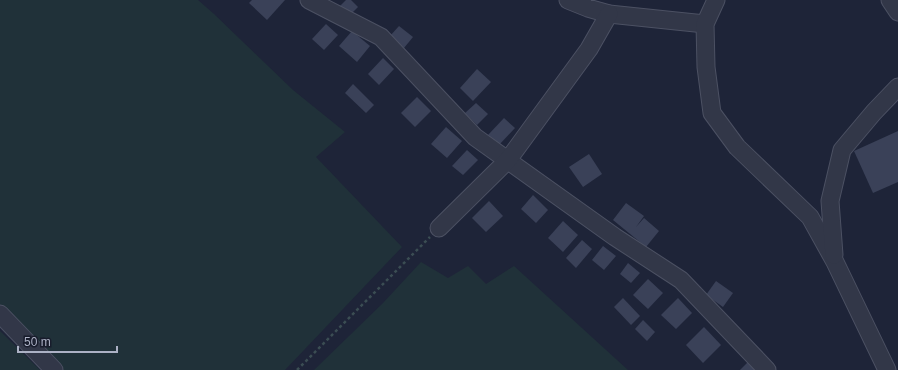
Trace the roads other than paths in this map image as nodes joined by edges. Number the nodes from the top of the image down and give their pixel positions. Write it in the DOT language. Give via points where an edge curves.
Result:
graph roads {
  1 [pos="309,0"];
  2 [pos="568,0"];
  3 [pos="716,0"];
  4 [pos="890,0"];
  5 [pos="898,12"];
  6 [pos="609,14"];
  7 [pos="705,24"];
  8 [pos="898,87"];
  9 [pos="508,160"];
  10 [pos="439,228"];
  11 [pos="835,262"];
  12 [pos="0,314"];
  13 [pos="54,370"];
  14 [pos="767,370"];
  15 [pos="888,370"];
  1 -- 9 [label="street" via="381,37 475,138"];
  2 -- 6 [label="street"];
  3 -- 7 [label="street"];
  4 -- 5 [label="street"];
  6 -- 7 [label="street"];
  6 -- 9 [label="street" via="589,50"];
  7 -- 11 [label="street" via="706,67 712,113 737,147 810,216"];
  8 -- 11 [label="street" via="842,150 830,201"];
  9 -- 10 [label="street"];
  9 -- 14 [label="street" via="615,237 681,280"];
  11 -- 15 [label="street"];
  12 -- 13 [label="street"];
}
